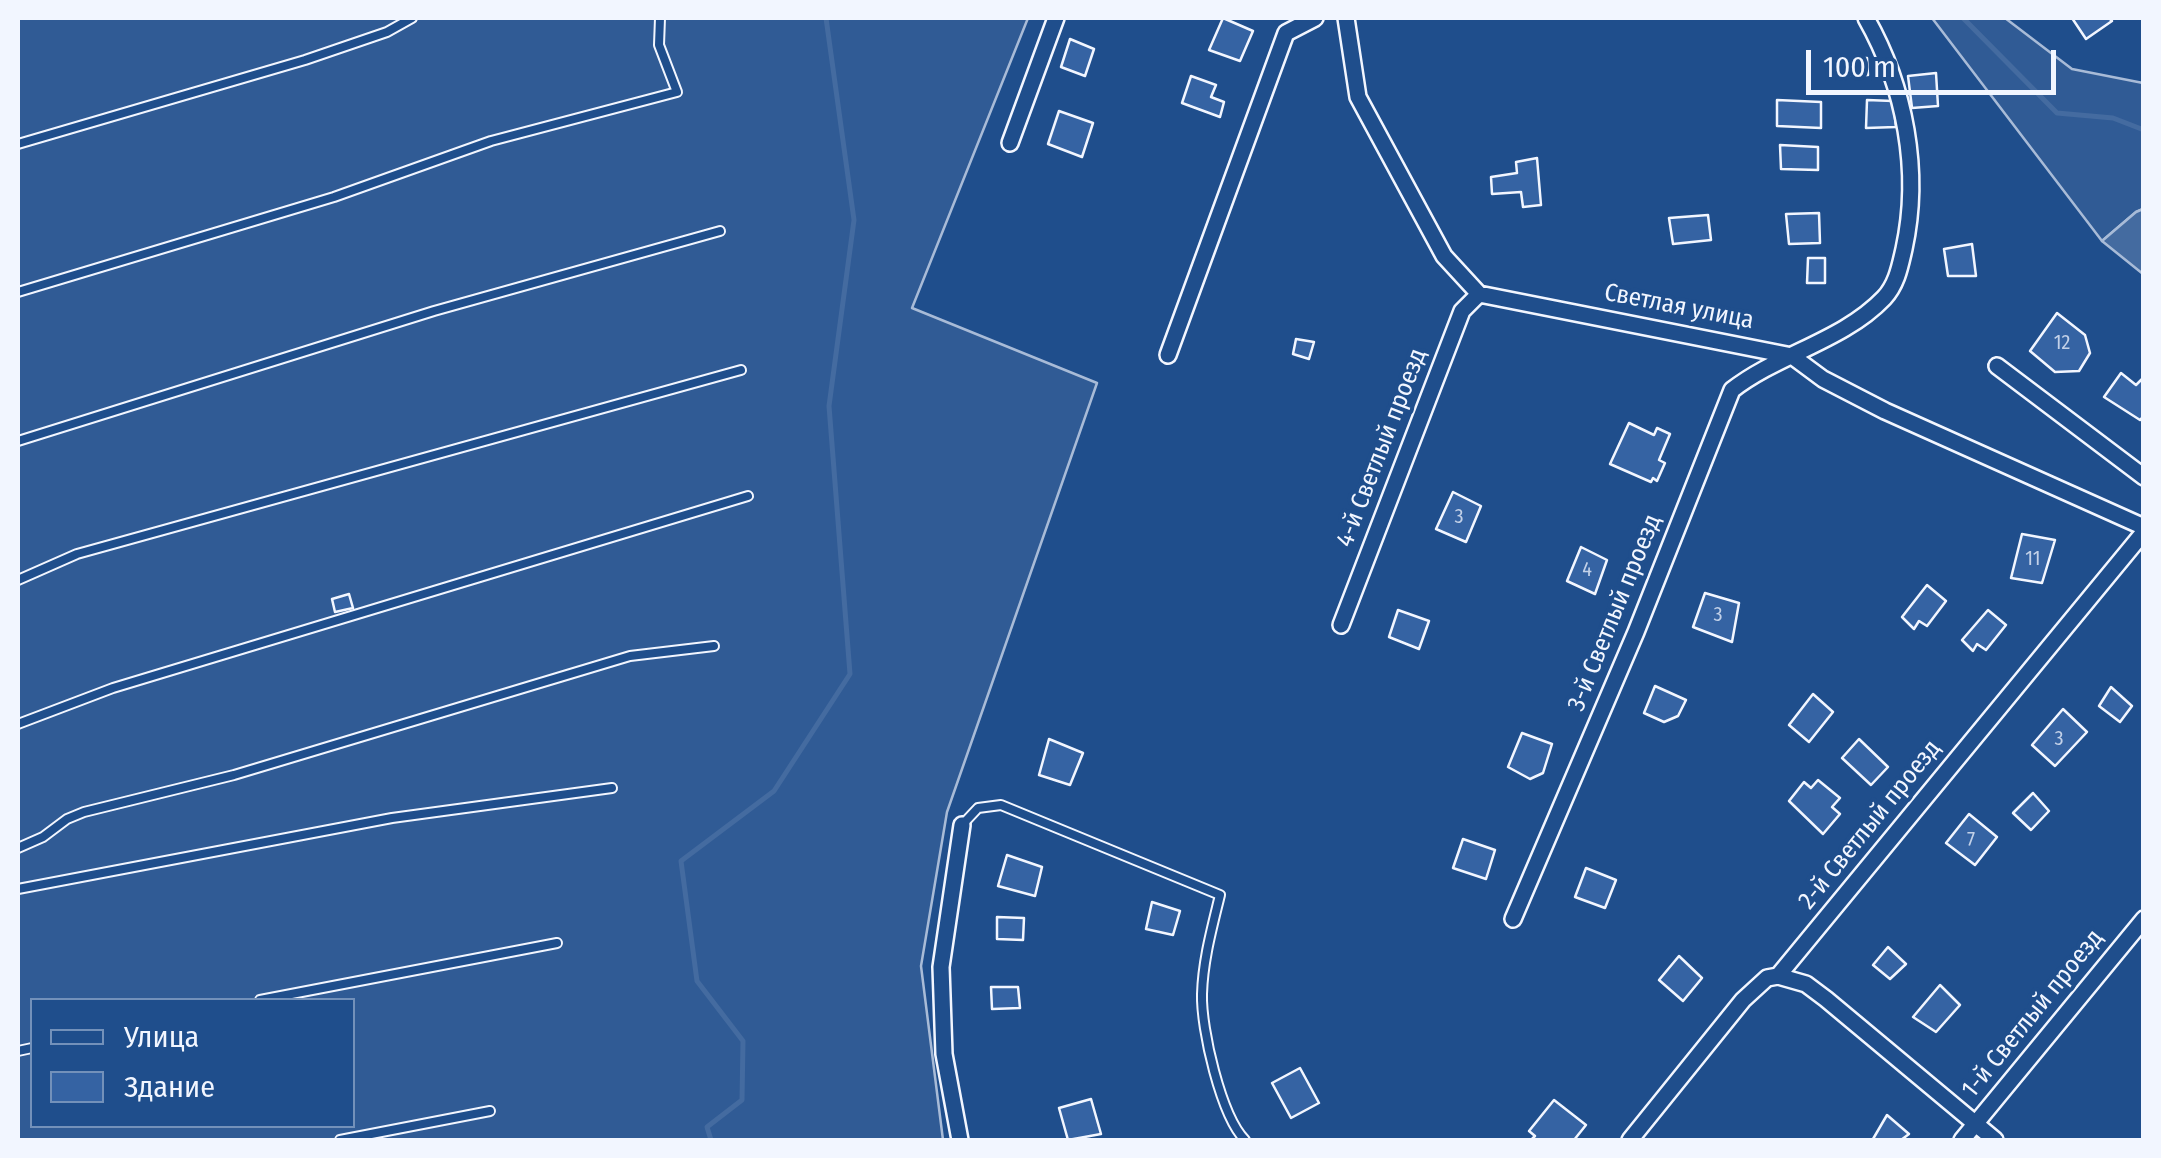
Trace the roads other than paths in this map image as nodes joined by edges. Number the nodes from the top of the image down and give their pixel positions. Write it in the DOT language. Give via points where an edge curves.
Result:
graph roads {
  1 [pos="412,18"];
  2 [pos="660,18"];
  3 [pos="1056,18"];
  4 [pos="1315,18"];
  5 [pos="1346,18"];
  6 [pos="1866,18"];
  7 [pos="1010,143"];
  8 [pos="18,144"];
  9 [pos="720,231"];
  10 [pos="18,292"];
  11 [pos="1479,294"];
  12 [pos="1168,354"];
  13 [pos="1792,356"];
  14 [pos="1996,366"];
  15 [pos="741,370"];
  16 [pos="18,441"];
  17 [pos="2144,477"];
  18 [pos="748,496"];
  19 [pos="2144,530"];
  20 [pos="18,580"];
  21 [pos="1341,624"];
  22 [pos="714,646"];
  23 [pos="18,724"];
  24 [pos="612,788"];
  25 [pos="962,825"];
  26 [pos="18,848"];
  27 [pos="18,889"];
  28 [pos="1514,919"];
  29 [pos="2144,919"];
  30 [pos="556,944"];
  31 [pos="1778,976"];
  32 [pos="271,998"];
  33 [pos="490,1110"];
  34 [pos="1976,1124"];
  35 [pos="340,1140"];
  36 [pos="960,1140"];
  37 [pos="1246,1140"];
  38 [pos="1630,1140"];
  39 [pos="1962,1140"];
  40 [pos="1995,1140"];
  1 -- 8 [label="lane" via="305,60"];
  2 -- 10 [label="lane" via="659,45 677,92 491,141"];
  3 -- 7 [label="street"];
  4 -- 12 [label="street" via="1286,33"];
  5 -- 11 [label="street" via="1358,97 1444,256"];
  6 -- 13 [label="street, 3-й Светлый проезд" via="1903,113 1910,161 1911,214 1900,268 1884,298"];
  9 -- 16 [label="lane" via="434,310"];
  11 -- 13 [label="street, Светлая улица"];
  11 -- 21 [label="street, 4-й Светлый проезд" via="1462,310"];
  13 -- 19 [label="street, Светлая улица" via="1886,411"];
  13 -- 28 [label="street, 3-й Светлый проезд" via="1732,390"];
  14 -- 17 [label="street"];
  15 -- 20 [label="lane" via="96,549"];
  18 -- 23 [label="lane" via="113,688"];
  19 -- 31 [label="street, 2-й Светлый проезд"];
  22 -- 26 [label="lane" via="630,656 234,775 84,812"];
  24 -- 27 [label="lane" via="392,818"];
  25 -- 36 [label="street" via="941,966 944,1054"];
  25 -- 37 [label="lane" via="978,808 1001,805 1220,896 1202,999 1218,1086"];
  29 -- 34 [label="street, 1-й Светлый проезд"];
  30 -- 32 [label="lane"];
  31 -- 34 [label="street" via="1806,984"];
  31 -- 38 [label="street, 2-й Светлый проезд" via="1743,1000"];
  33 -- 35 [label="lane"];
  34 -- 39 [label="street, 1-й Светлый проезд"];
  34 -- 40 [label="street"];
}
